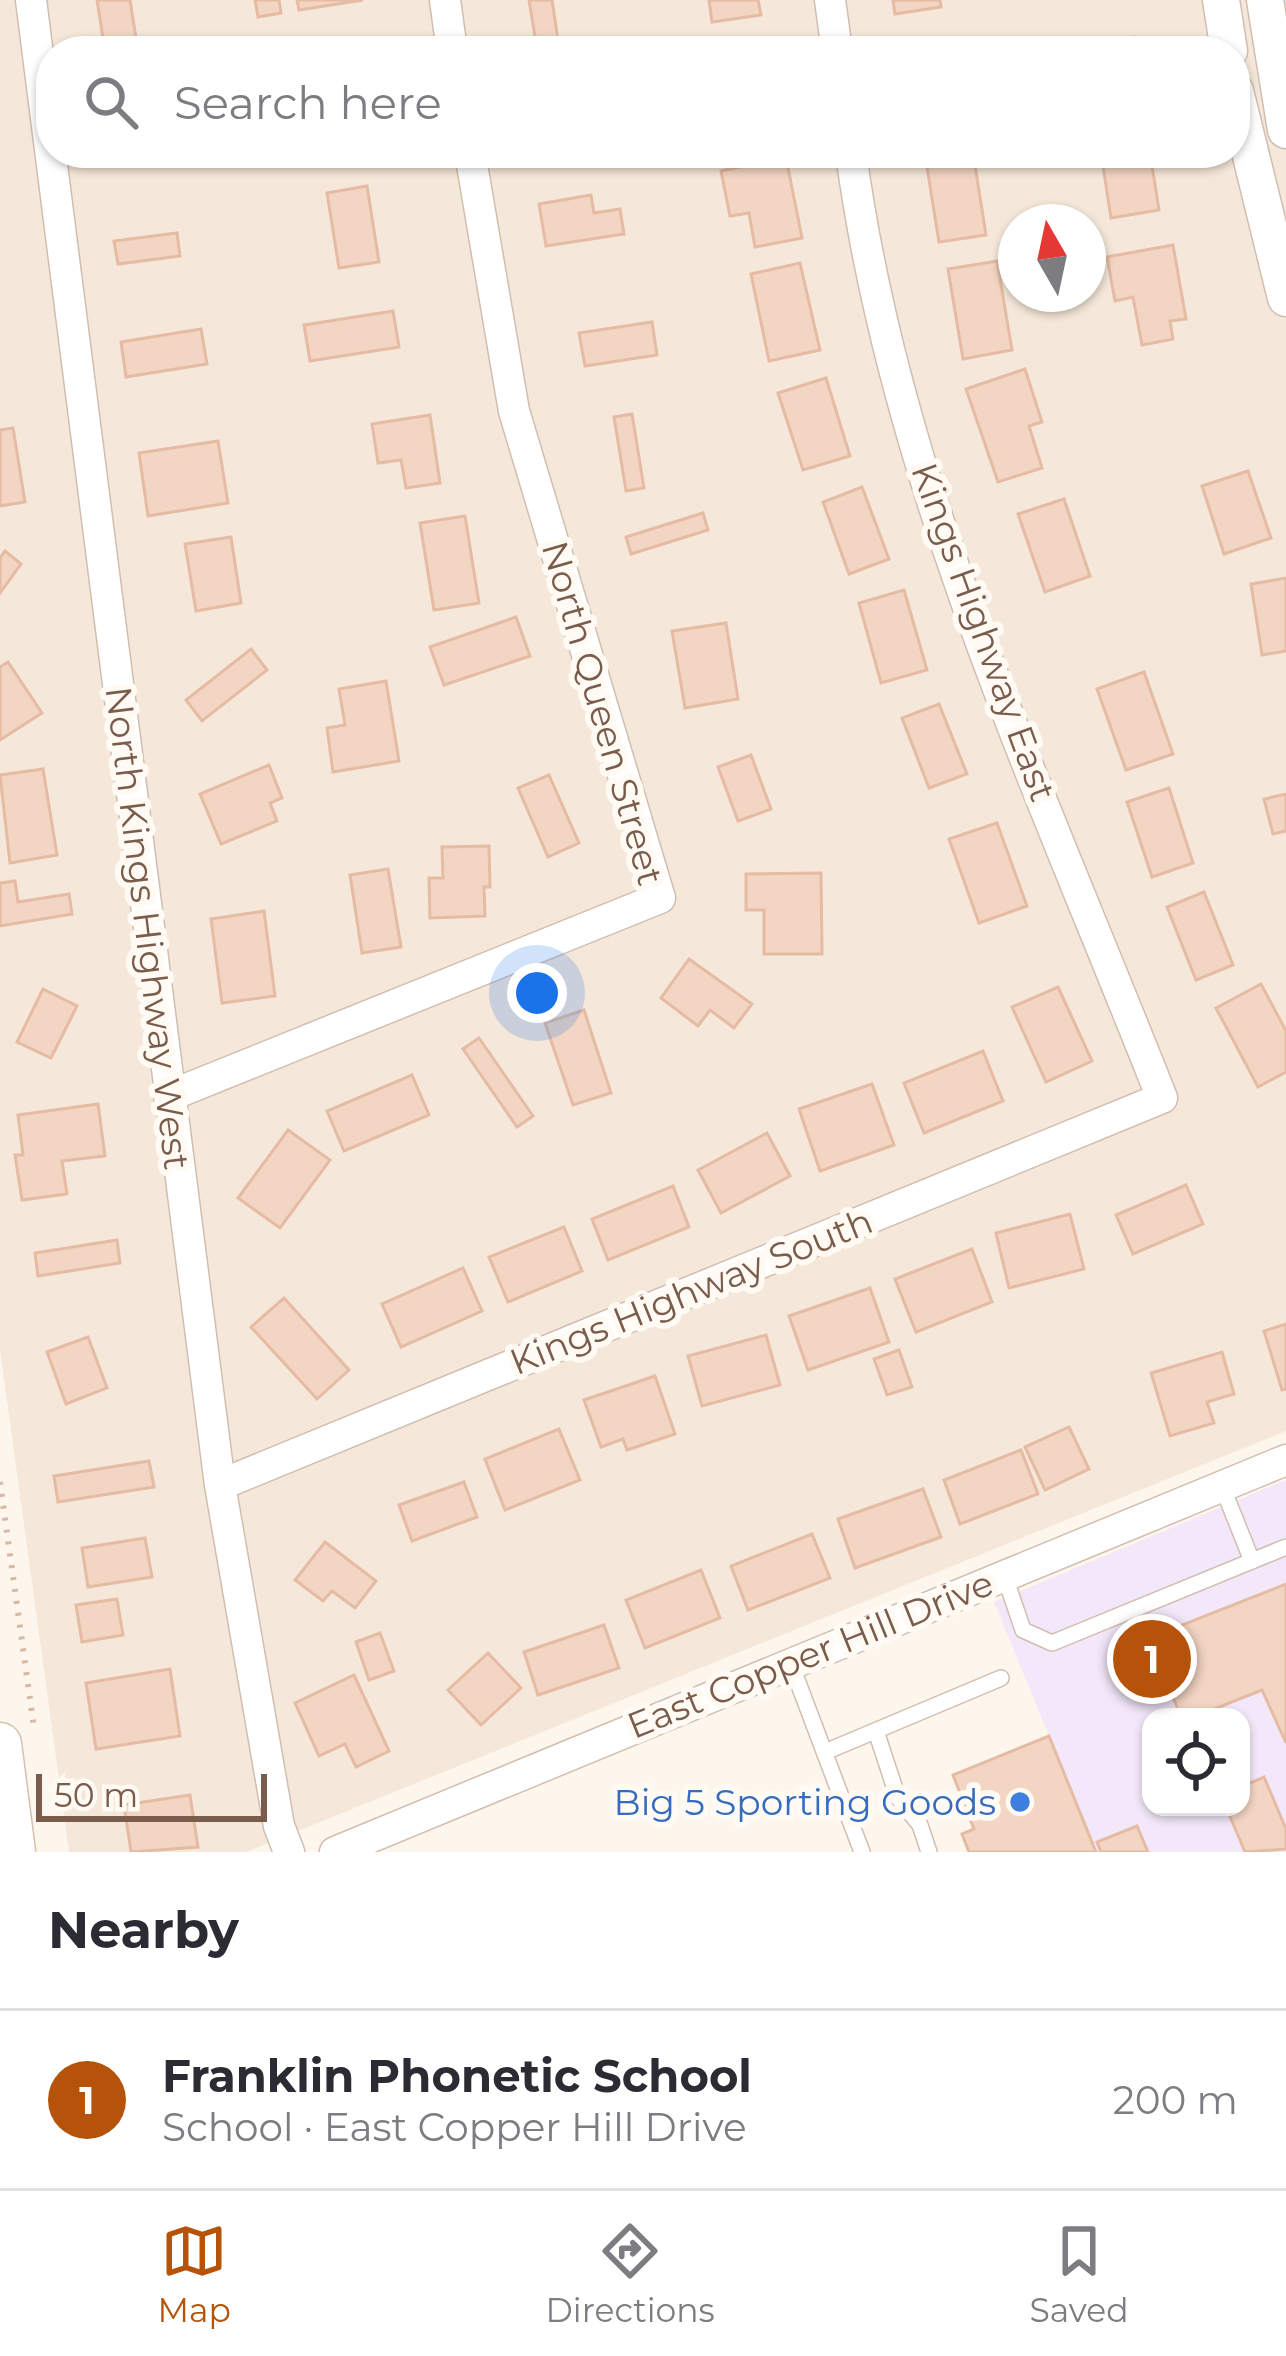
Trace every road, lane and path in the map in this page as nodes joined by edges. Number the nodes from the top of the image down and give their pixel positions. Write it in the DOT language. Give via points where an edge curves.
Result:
graph roads {
  1 [pos="31,0"];
  2 [pos="445,0"];
  3 [pos="830,0"];
  4 [pos="1221,0"];
  5 [pos="1265,0"];
  6 [pos="450,36"];
  7 [pos="835,36"];
  8 [pos="1227,36"];
  9 [pos="36,40"];
  10 [pos="1286,130"];
  11 [pos="1250,152"];
  12 [pos="52,168"];
  13 [pos="473,168"];
  14 [pos="854,168"];
  15 [pos="1286,298"];
  16 [pos="169,1096"];
  17 [pos="1162,1098"];
  18 [pos="1286,1460"];
  19 [pos="0,1482"];
  20 [pos="220,1485"];
  21 [pos="1222,1486"];
  22 [pos="1286,1547"];
  23 [pos="1252,1561"];
  24 [pos="1004,1574"];
  25 [pos="790,1661"];
  26 [pos="1001,1678"];
  27 [pos="876,1731"];
  28 [pos="18,1740"];
  29 [pos="825,1752"];
  30 [pos="14,1852"];
  31 [pos="289,1852"];
  32 [pos="335,1852"];
  33 [pos="862,1852"];
  34 [pos="929,1852"];
  1 -- 9 [label="street, North Kings Highway West"];
  2 -- 6 [label="street"];
  3 -- 7 [label="street"];
  4 -- 8 [label="street"];
  5 -- 10 [label="street"];
  11 -- 15 [label="street"];
  12 -- 16 [label="street, North Kings Highway West"];
  13 -- 16 [label="street, North Queen Street" via="514,411 660,898"];
  14 -- 17 [label="street, Kings Highway East" via="911,431 977,628"];
  16 -- 20 [label="street, North Kings Highway West"];
  17 -- 20 [label="street, Kings Highway South"];
  18 -- 21 [label="street, East Copper Hill Drive"];
  19 -- 28 [label="path"];
  20 -- 31 [label="street, North Kings Highway West"];
  21 -- 23 [label="lane"];
  21 -- 24 [label="street, East Copper Hill Drive"];
  22 -- 23 [label="lane"];
  23 -- 24 [label="lane" via="1052,1643 1023,1630"];
  24 -- 25 [label="street, East Copper Hill Drive"];
  25 -- 29 [label="lane"];
  25 -- 32 [label="street, East Copper Hill Drive"];
  26 -- 27 [label="lane"];
  27 -- 29 [label="lane"];
  27 -- 34 [label="lane" via="898,1798"];
  28 -- 30 [label="main road"];
  29 -- 33 [label="lane"];
}
